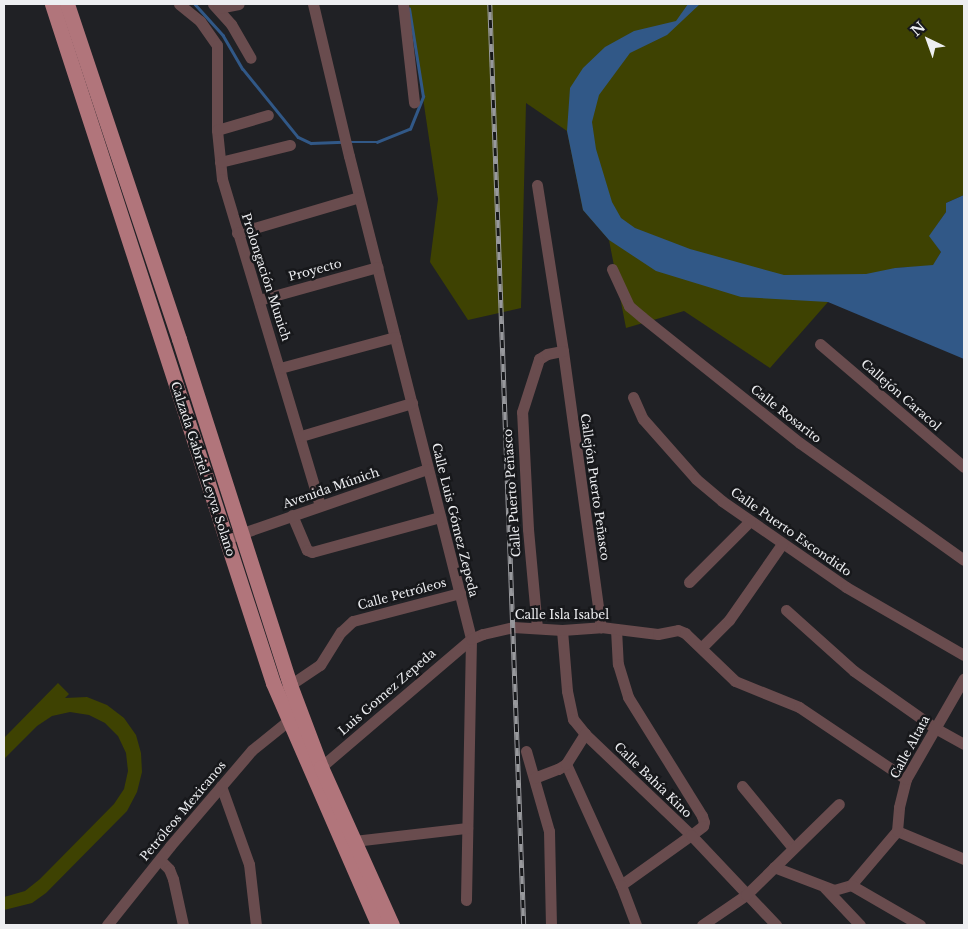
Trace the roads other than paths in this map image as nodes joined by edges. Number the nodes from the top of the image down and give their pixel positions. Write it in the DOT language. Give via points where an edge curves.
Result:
graph roads {
  1 [pos="52,4"];
  2 [pos="68,4"];
  3 [pos="179,4"];
  4 [pos="240,4"];
  5 [pos="313,4"];
  6 [pos="403,4"];
  7 [pos="215,6"];
  8 [pos="77,58"];
  9 [pos="251,58"];
  10 [pos="414,102"];
  11 [pos="268,116"];
  12 [pos="217,130"];
  13 [pos="290,145"];
  14 [pos="220,162"];
  15 [pos="537,185"];
  16 [pos="359,197"];
  17 [pos="236,233"];
  18 [pos="138,244"];
  19 [pos="377,267"];
  20 [pos="612,269"];
  21 [pos="259,300"];
  22 [pos="395,337"];
  23 [pos="820,344"];
  24 [pos="563,352"];
  25 [pos="280,368"];
  26 [pos="633,397"];
  27 [pos="412,403"];
  28 [pos="301,436"];
  29 [pos="964,468"];
  30 [pos="428,469"];
  31 [pos="320,505"];
  32 [pos="292,515"];
  33 [pos="440,517"];
  34 [pos="750,521"];
  35 [pos="242,533"];
  36 [pos="226,539"];
  37 [pos="782,544"];
  38 [pos="964,560"];
  39 [pos="689,582"];
  40 [pos="460,593"];
  41 [pos="786,610"];
  42 [pos="601,627"];
  43 [pos="537,628"];
  44 [pos="616,629"];
  45 [pos="562,630"];
  46 [pos="471,639"];
  47 [pos="702,647"];
  48 [pos="964,655"];
  49 [pos="964,678"];
  50 [pos="290,685"];
  51 [pos="288,721"];
  52 [pos="935,728"];
  53 [pos="585,734"];
  54 [pos="964,744"];
  55 [pos="526,751"];
  56 [pos="566,764"];
  57 [pos="321,767"];
  58 [pos="534,778"];
  59 [pos="906,779"];
  60 [pos="221,786"];
  61 [pos="742,786"];
  62 [pos="839,804"];
  63 [pos="467,828"];
  64 [pos="898,831"];
  65 [pos="691,835"];
  66 [pos="354,841"];
  67 [pos="793,848"];
  68 [pos="964,859"];
  69 [pos="160,860"];
  70 [pos="774,867"];
  71 [pos="621,885"];
  72 [pos="851,885"];
  73 [pos="824,887"];
  74 [pos="746,895"];
  75 [pos="466,900"];
  76 [pos="107,925"];
  77 [pos="183,925"];
  78 [pos="256,925"];
  79 [pos="378,925"];
  80 [pos="392,925"];
  81 [pos="551,925"];
  82 [pos="636,925"];
  83 [pos="702,925"];
  84 [pos="776,925"];
  85 [pos="860,925"];
  86 [pos="920,925"];
  1 -- 8 [label="main road, Calzada Gabriel Leyva Solano"];
  2 -- 8 [label="main road, Calzada Gabriel Leyva Solano"];
  3 -- 12 [label="street, Prolongación Munich" via="203,24 217,45"];
  4 -- 7 [label="street"];
  5 -- 16 [label="street, Calle Luis Gómez Zepeda"];
  6 -- 10 [label="street"];
  7 -- 9 [label="street" via="231,24"];
  8 -- 18 [label="main road, Calzada Gabriel Leyva Solano"];
  11 -- 12 [label="street"];
  12 -- 14 [label="street, Prolongación Munich"];
  13 -- 14 [label="street"];
  14 -- 17 [label="street, Prolongación Munich"];
  15 -- 24 [label="street, Callejón Puerto Peñasco"];
  16 -- 17 [label="street"];
  16 -- 19 [label="street, Calle Luis Gómez Zepeda"];
  17 -- 21 [label="street, Prolongación Munich"];
  18 -- 35 [label="main road, Calzada Gabriel Leyva Solano"];
  18 -- 36 [label="main road, Calzada Gabriel Leyva Solano"];
  19 -- 21 [label="street, Proyecto"];
  19 -- 22 [label="street, Calle Luis Gómez Zepeda"];
  20 -- 38 [label="street, Calle Rosarito" via="630,306 662,334 800,443"];
  21 -- 25 [label="street, Prolongación Munich"];
  22 -- 25 [label="street"];
  22 -- 27 [label="street, Calle Luis Gómez Zepeda"];
  23 -- 29 [label="street, Callejón Caracol"];
  24 -- 42 [label="street, Callejón Puerto Peñasco"];
  24 -- 43 [label="street, Calle Puerto Peñasco" via="539,358 524,403 522,420"];
  25 -- 28 [label="street, Prolongación Munich"];
  26 -- 34 [label="street, Calle Puerto Escondido" via="642,419 696,479"];
  27 -- 28 [label="street"];
  27 -- 30 [label="street, Calle Luis Gómez Zepeda"];
  28 -- 31 [label="street, Prolongación Munich"];
  30 -- 31 [label="street, Avenida Múnich"];
  30 -- 33 [label="street, Calle Luis Gómez Zepeda"];
  31 -- 32 [label="street, Avenida Múnich"];
  32 -- 33 [label="street" via="307,550 312,552"];
  32 -- 35 [label="street, Avenida Múnich"];
  33 -- 40 [label="street, Calle Luis Gómez Zepeda"];
  34 -- 37 [label="street, Calle Puerto Escondido"];
  34 -- 39 [label="street"];
  35 -- 36 [label="street, Avenida Múnich"];
  35 -- 50 [label="main road, Calzada Gabriel Leyva Solano"];
  36 -- 51 [label="main road, Calzada Gabriel Leyva Solano"];
  37 -- 47 [label="street" via="729,620"];
  37 -- 48 [label="street, Calle Puerto Escondido" via="846,588"];
  40 -- 46 [label="street, Calle Luis Gómez Zepeda"];
  40 -- 50 [label="street, Calle Petróleos" via="353,621 341,632 320,665"];
  41 -- 52 [label="street" via="854,671"];
  42 -- 44 [label="street, Calle Isla Isabel"];
  42 -- 45 [label="street, Calle Isla Isabel"];
  43 -- 45 [label="street, Calle Isla Isabel"];
  43 -- 46 [label="street, Calle Isla Isabel" via="505,629"];
  44 -- 47 [label="street, Calle Isla Isabel" via="658,634 678,630"];
  44 -- 65 [label="street" via="618,664 628,697 703,819 703,826"];
  45 -- 53 [label="street, Calle Bahía Kino" via="573,719"];
  46 -- 57 [label="street, Luis Gomez Zepeda"];
  46 -- 63 [label="street, Calle Luis Gómez Zepeda"];
  47 -- 59 [label="street, Calle Isla Isabel" via="735,681 799,707"];
  49 -- 52 [label="street, Calle Altata"];
  50 -- 57 [label="main road"];
  51 -- 60 [label="street, Petróleos Mexicanos" via="260,742"];
  51 -- 79 [label="main road, Calzada Gabriel Leyva Solano"];
  52 -- 54 [label="street"];
  52 -- 59 [label="street, Calle Altata"];
  53 -- 56 [label="street"];
  53 -- 65 [label="street, Calle Bahía Kino"];
  55 -- 58 [label="street"];
  56 -- 58 [label="street"];
  56 -- 71 [label="street"];
  57 -- 66 [label="main road"];
  58 -- 81 [label="street" via="549,831"];
  59 -- 64 [label="street, Calle Altata" via="899,806"];
  60 -- 69 [label="street, Petróleos Mexicanos"];
  60 -- 78 [label="street" via="249,864"];
  61 -- 67 [label="street"];
  62 -- 67 [label="street"];
  63 -- 66 [label="street"];
  63 -- 75 [label="street, Calle Luis Gómez Zepeda"];
  64 -- 68 [label="street"];
  64 -- 72 [label="street"];
  65 -- 71 [label="street"];
  65 -- 74 [label="street, Calle Bahía Kino"];
  66 -- 80 [label="main road"];
  67 -- 70 [label="street"];
  69 -- 76 [label="street, Petróleos Mexicanos"];
  69 -- 77 [label="street" via="173,879"];
  70 -- 73 [label="street"];
  70 -- 74 [label="street"];
  71 -- 82 [label="street"];
  72 -- 73 [label="street" via="840,890"];
  72 -- 86 [label="street"];
  73 -- 85 [label="street"];
  74 -- 83 [label="street"];
  74 -- 84 [label="street, Calle Bahía Kino"];
}
